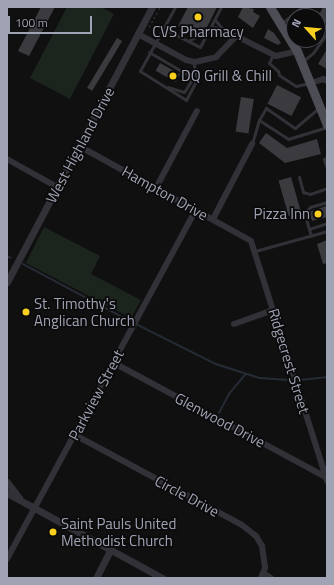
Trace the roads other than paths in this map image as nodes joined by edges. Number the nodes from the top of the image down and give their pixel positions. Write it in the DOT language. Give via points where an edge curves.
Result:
graph roads {
  1 [pos="152,7"];
  2 [pos="176,7"];
  3 [pos="222,7"];
  4 [pos="270,7"];
  5 [pos="302,7"];
  6 [pos="215,20"];
  7 [pos="281,23"];
  8 [pos="210,27"];
  9 [pos="222,28"];
  10 [pos="164,29"];
  11 [pos="208,31"];
  12 [pos="327,33"];
  13 [pos="138,34"];
  14 [pos="236,36"];
  15 [pos="188,41"];
  16 [pos="156,44"];
  17 [pos="297,51"];
  18 [pos="150,52"];
  19 [pos="273,55"];
  20 [pos="193,61"];
  21 [pos="302,62"];
  22 [pos="327,81"];
  23 [pos="311,83"];
  24 [pos="166,86"];
  25 [pos="321,107"];
  26 [pos="197,111"];
  27 [pos="259,120"];
  28 [pos="327,126"];
  29 [pos="252,144"];
  30 [pos="79,146"];
  31 [pos="327,157"];
  32 [pos="7,159"];
  33 [pos="327,169"];
  34 [pos="299,177"];
  35 [pos="57,187"];
  36 [pos="156,188"];
  37 [pos="327,188"];
  38 [pos="327,202"];
  39 [pos="196,210"];
  40 [pos="213,219"];
  41 [pos="327,223"];
  42 [pos="309,229"];
  43 [pos="327,231"];
  44 [pos="311,236"];
  45 [pos="251,241"];
  46 [pos="255,251"];
  47 [pos="7,282"];
  48 [pos="274,310"];
  49 [pos="234,324"];
  50 [pos="114,363"];
  51 [pos="75,435"];
  52 [pos="326,479"];
  53 [pos="7,482"];
  54 [pos="7,493"];
  55 [pos="22,501"];
  56 [pos="34,508"];
  57 [pos="110,550"];
  58 [pos="7,559"];
  59 [pos="262,576"];
  60 [pos="96,578"];
  61 [pos="162,578"];
  62 [pos="271,578"];
  1 -- 13 [label="street, West Highland Drive"];
  2 -- 10 [label="lane"];
  3 -- 6 [label="lane"];
  4 -- 7 [label="main road"];
  5 -- 7 [label="lane" via="290,19"];
  6 -- 8 [label="lane"];
  6 -- 9 [label="lane"];
  7 -- 17 [label="main road"];
  8 -- 9 [label="lane"];
  8 -- 11 [label="lane"];
  9 -- 14 [label="lane"];
  10 -- 15 [label="lane"];
  10 -- 16 [label="lane"];
  11 -- 15 [label="lane"];
  11 -- 15 [label="lane" via="200,47"];
  12 -- 21 [label="lane" via="313,53"];
  13 -- 16 [label="street"];
  13 -- 30 [label="street, West Highland Drive"];
  14 -- 19 [label="street"];
  14 -- 20 [label="street" via="216,57"];
  16 -- 18 [label="lane"];
  16 -- 20 [label="street"];
  17 -- 19 [label="street"];
  17 -- 21 [label="main road"];
  18 -- 24 [label="lane" via="140,71"];
  18 -- 24 [label="lane" via="190,76 190,81 182,93"];
  19 -- 23 [label="lane" via="270,63 278,70 279,75 296,86"];
  20 -- 24 [label="lane" via="197,79 186,100"];
  21 -- 23 [label="main road"];
  22 -- 23 [label="street" via="323,79"];
  23 -- 25 [label="main road"];
  25 -- 27 [label="lane" via="297,128 266,108"];
  25 -- 28 [label="main road"];
  26 -- 36 [label="street"];
  27 -- 28 [label="lane" via="288,139"];
  27 -- 29 [label="lane"];
  29 -- 40 [label="street"];
  30 -- 35 [label="street, West Highland Drive"];
  30 -- 36 [label="street, Hampton Drive"];
  31 -- 33 [label="lane" via="324,159"];
  32 -- 35 [label="street"];
  34 -- 37 [label="lane" via="303,192 310,194"];
  35 -- 47 [label="street, West Highland Drive"];
  36 -- 39 [label="street, Hampton Drive"];
  38 -- 42 [label="lane" via="310,207 306,211"];
  39 -- 40 [label="street, Hampton Drive"];
  39 -- 50 [label="street, Parkview Street"];
  40 -- 45 [label="street, Hampton Drive"];
  41 -- 42 [label="lane"];
  42 -- 44 [label="lane"];
  43 -- 44 [label="lane"];
  44 -- 46 [label="lane"];
  45 -- 46 [label="street, Ridgecrest Street"];
  46 -- 48 [label="street, Ridgecrest Street"];
  48 -- 49 [label="street"];
  48 -- 52 [label="street, Ridgecrest Street"];
  50 -- 51 [label="street, Parkview Street"];
  50 -- 52 [label="street, Glenwood Drive"];
  51 -- 56 [label="street, Parkview Street"];
  51 -- 59 [label="street, Circle Drive" via="256,536 262,546"];
  53 -- 55 [label="street"];
  54 -- 55 [label="street"];
  55 -- 56 [label="street"];
  56 -- 57 [label="street"];
  56 -- 58 [label="street, Parkview Street"];
  57 -- 60 [label="street"];
  57 -- 61 [label="street"];
  59 -- 62 [label="street, Circle Drive"];
}
